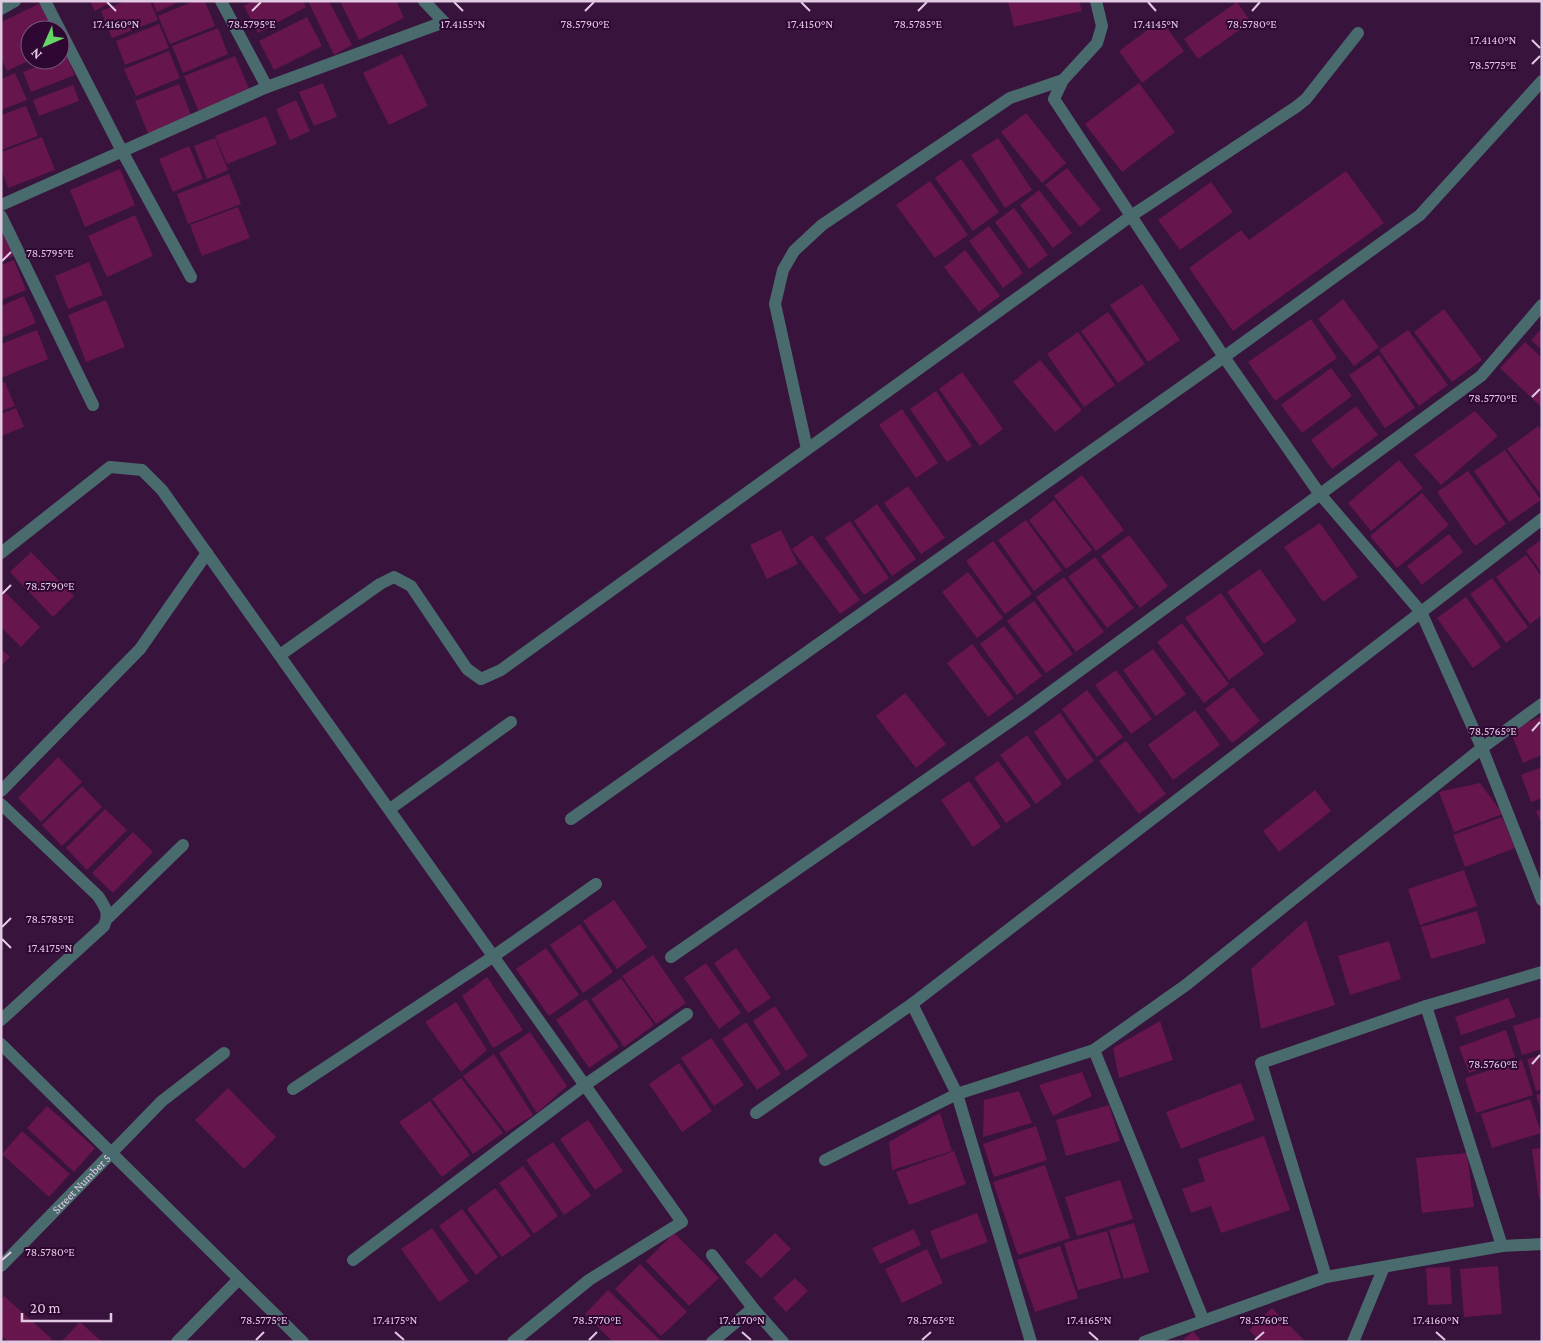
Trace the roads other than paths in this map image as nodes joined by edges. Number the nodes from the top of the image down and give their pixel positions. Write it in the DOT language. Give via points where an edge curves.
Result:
graph roads {
  1 [pos="15,1"];
  2 [pos="45,1"];
  3 [pos="221,1"];
  4 [pos="424,1"];
  5 [pos="1096,1"];
  6 [pos="1,9"];
  7 [pos="1358,33"];
  8 [pos="1063,80"];
  9 [pos="1542,80"];
  10 [pos="267,86"];
  11 [pos="123,153"];
  12 [pos="1,206"];
  13 [pos="1,216"];
  14 [pos="1132,216"];
  15 [pos="191,277"];
  16 [pos="1542,305"];
  17 [pos="1224,357"];
  18 [pos="93,405"];
  19 [pos="807,449"];
  20 [pos="1319,493"];
  21 [pos="1542,519"];
  22 [pos="207,553"];
  23 [pos="1,554"];
  24 [pos="1422,612"];
  25 [pos="280,654"];
  26 [pos="1542,704"];
  27 [pos="511,722"];
  28 [pos="1482,748"];
  29 [pos="1,791"];
  30 [pos="1,804"];
  31 [pos="390,809"];
  32 [pos="571,819"];
  33 [pos="183,845"];
  34 [pos="596,884"];
  35 [pos="1542,900"];
  36 [pos="108,918"];
  37 [pos="494,956"];
  38 [pos="671,957"];
  39 [pos="1542,972"];
  40 [pos="912,1004"];
  41 [pos="1426,1006"];
  42 [pos="687,1014"];
  43 [pos="1,1020"];
  44 [pos="1,1044"];
  45 [pos="1094,1050"];
  46 [pos="224,1053"];
  47 [pos="585,1085"];
  48 [pos="292,1089"];
  49 [pos="956,1094"];
  50 [pos="756,1113"];
  51 [pos="112,1152"];
  52 [pos="825,1160"];
  53 [pos="1542,1244"];
  54 [pos="1502,1246"];
  55 [pos="712,1255"];
  56 [pos="353,1260"];
  57 [pos="1,1266"];
  58 [pos="1384,1267"];
  59 [pos="1326,1277"];
  60 [pos="239,1279"];
  61 [pos="753,1308"];
  62 [pos="1203,1319"];
  63 [pos="177,1342"];
  64 [pos="303,1342"];
  65 [pos="513,1342"];
  66 [pos="712,1342"];
  67 [pos="783,1342"];
  68 [pos="1031,1342"];
  69 [pos="1144,1342"];
  70 [pos="1353,1342"];
  1 -- 6 [label="street"];
  2 -- 11 [label="street"];
  3 -- 10 [label="street"];
  4 -- 10 [label="street" via="444,22"];
  5 -- 8 [label="street" via="1102,26 1097,43"];
  7 -- 14 [label="street" via="1306,99"];
  8 -- 14 [label="street" via="1054,99"];
  8 -- 19 [label="street" via="1010,98 822,225 794,252 783,270 775,304"];
  9 -- 17 [label="street" via="1420,215"];
  10 -- 11 [label="street"];
  11 -- 12 [label="street"];
  11 -- 15 [label="street"];
  13 -- 18 [label="street"];
  14 -- 17 [label="street"];
  14 -- 19 [label="street"];
  16 -- 20 [label="street" via="1481,376"];
  17 -- 20 [label="street"];
  17 -- 32 [label="street"];
  19 -- 25 [label="street" via="501,670 481,679 467,669 411,586 394,577"];
  20 -- 24 [label="street"];
  20 -- 38 [label="street" via="1025,711"];
  21 -- 24 [label="street"];
  22 -- 23 [label="street" via="162,490 142,470 110,467"];
  22 -- 25 [label="street"];
  22 -- 29 [label="street" via="140,649"];
  24 -- 28 [label="street"];
  24 -- 40 [label="street"];
  25 -- 31 [label="street"];
  26 -- 28 [label="street"];
  27 -- 31 [label="street"];
  28 -- 35 [label="street"];
  28 -- 45 [label="street" via="1186,985"];
  30 -- 36 [label="street" via="98,896"];
  31 -- 37 [label="street"];
  33 -- 36 [label="street"];
  34 -- 37 [label="street"];
  36 -- 43 [label="street" via="104,926"];
  37 -- 47 [label="street"];
  37 -- 48 [label="street"];
  39 -- 41 [label="street"];
  40 -- 49 [label="street"];
  40 -- 50 [label="street"];
  41 -- 54 [label="street"];
  41 -- 59 [label="street" via="1261,1064"];
  42 -- 47 [label="street"];
  44 -- 51 [label="street"];
  45 -- 49 [label="street"];
  45 -- 62 [label="street"];
  46 -- 51 [label="street, Street Number 5" via="162,1101"];
  47 -- 56 [label="street"];
  47 -- 65 [label="street" via="682,1222 589,1280"];
  49 -- 52 [label="street"];
  49 -- 68 [label="street"];
  51 -- 57 [label="street, Street Number 5"];
  51 -- 60 [label="street"];
  53 -- 54 [label="street"];
  54 -- 58 [label="street"];
  55 -- 61 [label="street"];
  58 -- 59 [label="street"];
  58 -- 70 [label="street"];
  59 -- 62 [label="street"];
  60 -- 63 [label="street"];
  60 -- 64 [label="street"];
  61 -- 66 [label="street"];
  61 -- 67 [label="street"];
  62 -- 69 [label="street"];
}
